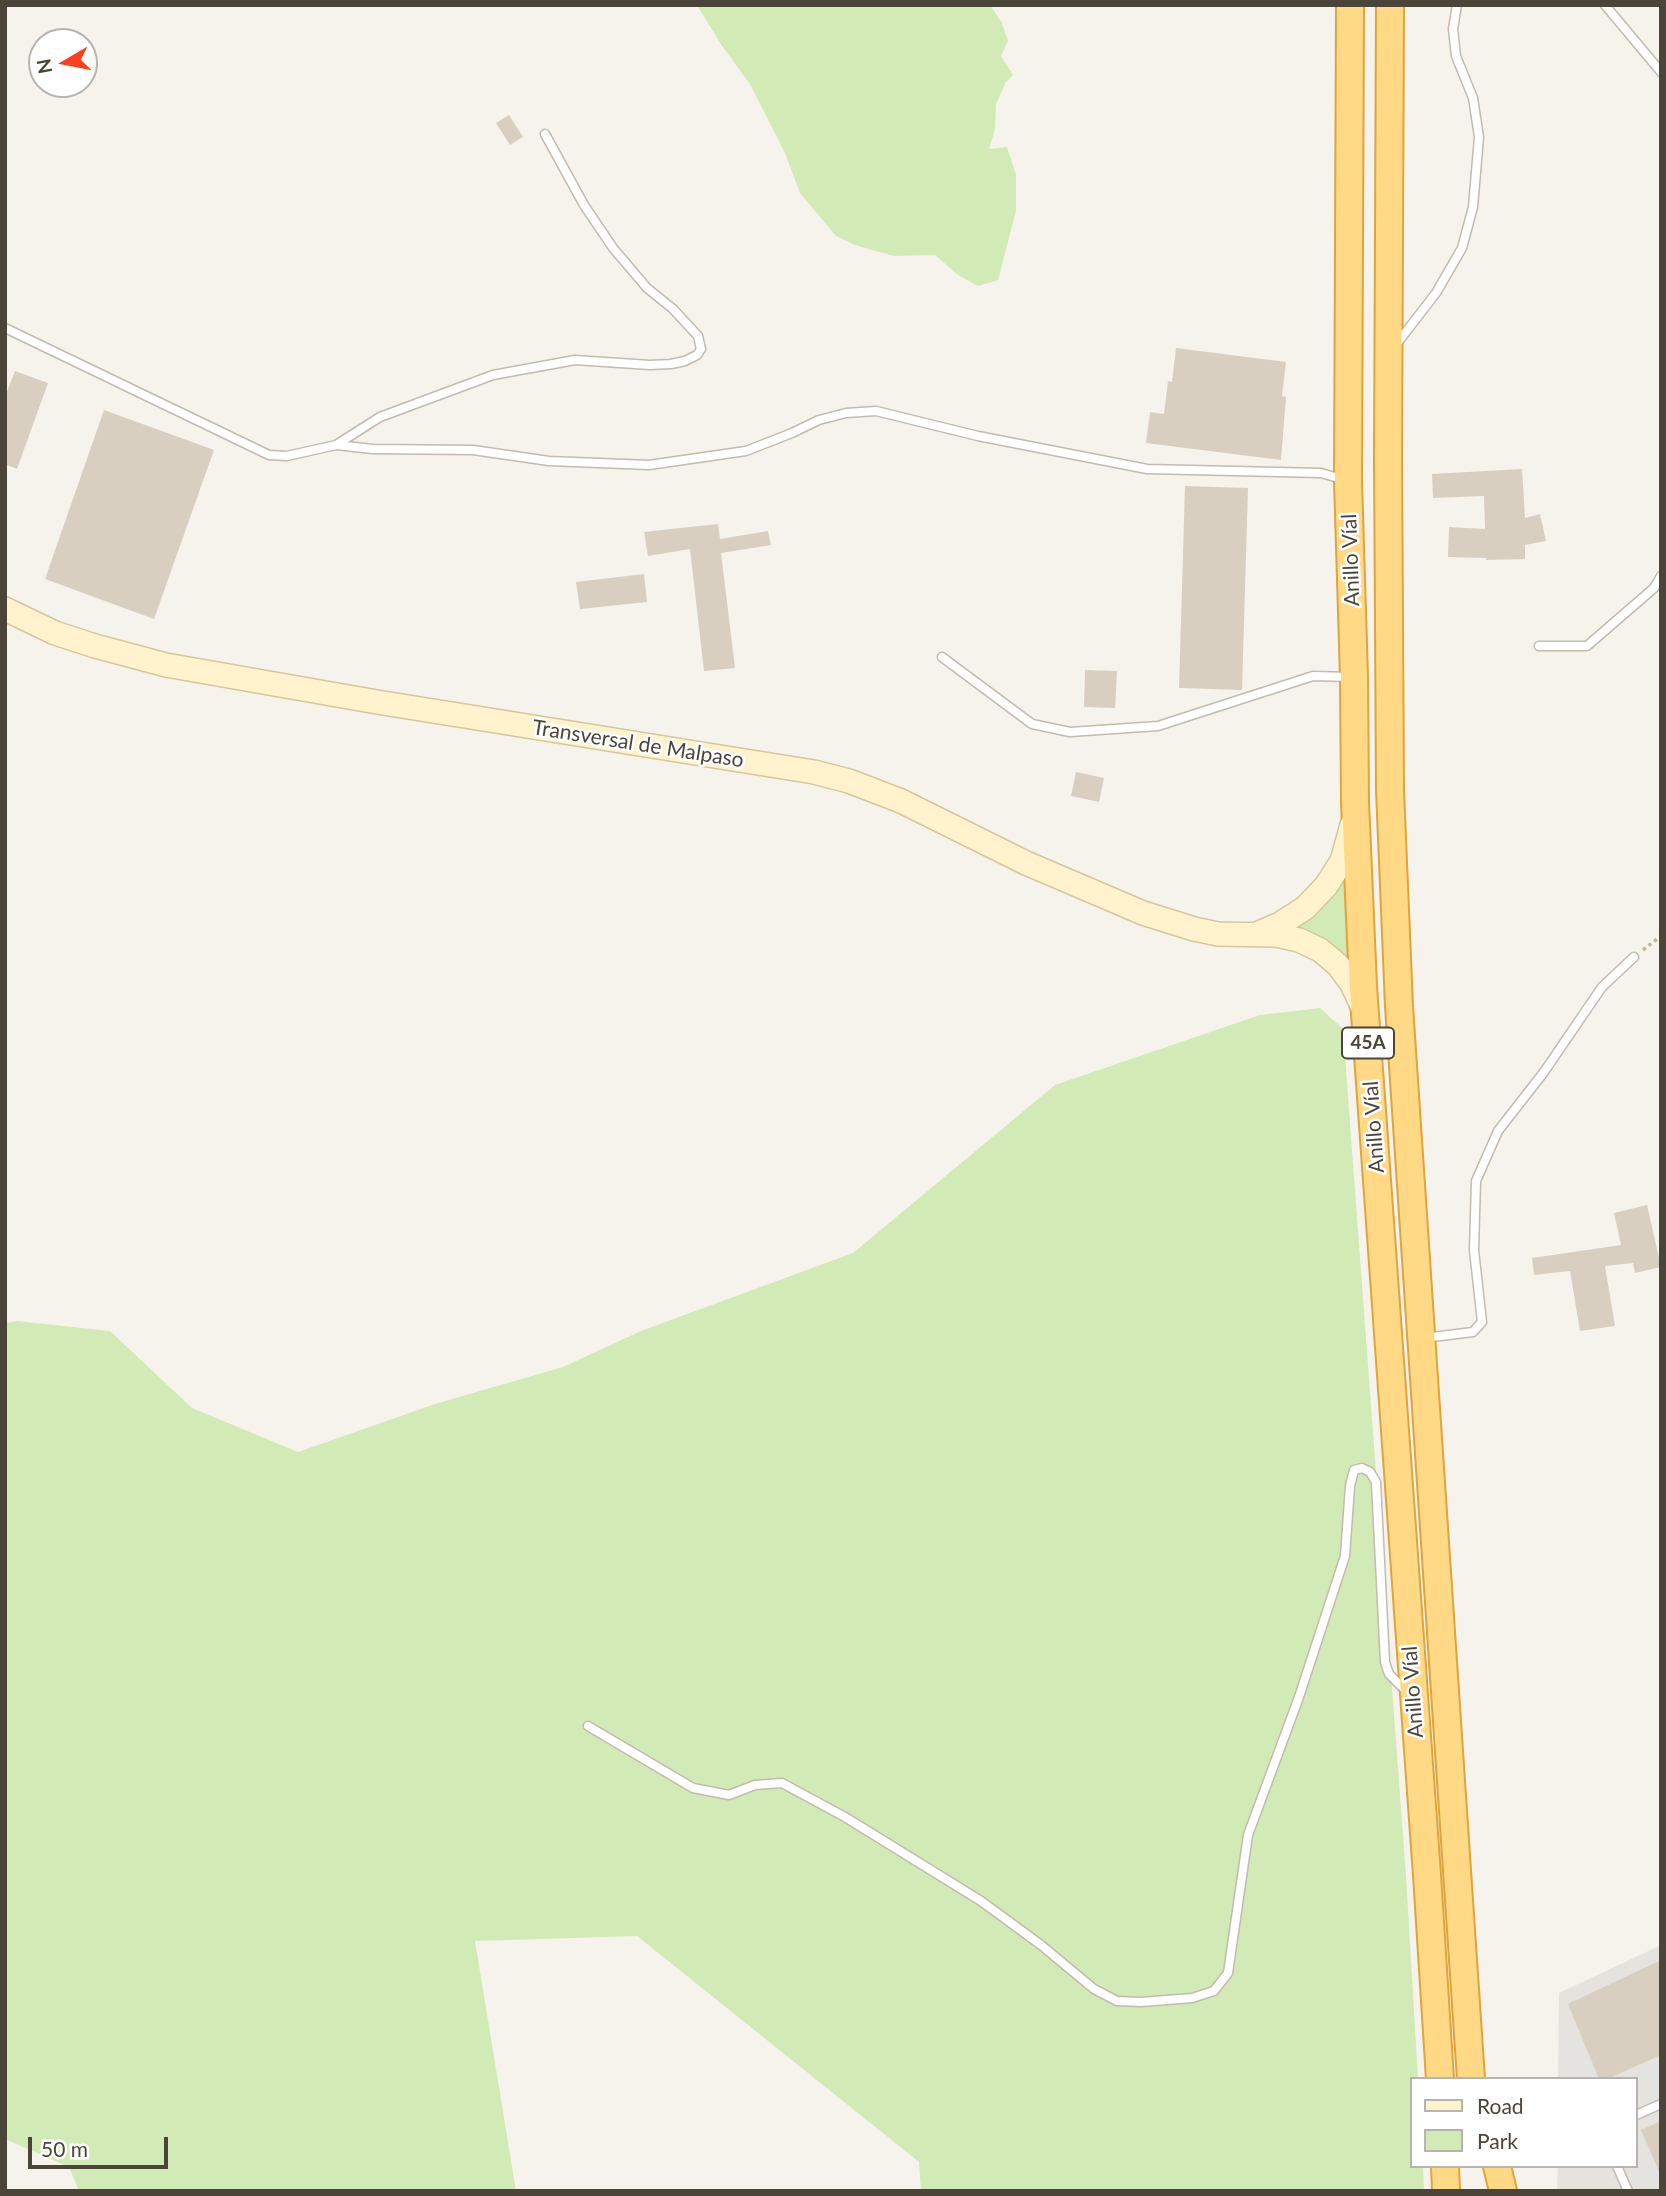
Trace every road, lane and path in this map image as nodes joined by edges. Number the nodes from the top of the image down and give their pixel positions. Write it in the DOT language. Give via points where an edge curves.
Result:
graph roads {
  1 [pos="1350,5"];
  2 [pos="1390,5"];
  3 [pos="1457,5"];
  4 [pos="1605,5"];
  5 [pos="1661,72"];
  6 [pos="545,134"];
  7 [pos="5,328"];
  8 [pos="1389,354"];
  9 [pos="336,445"];
  10 [pos="1348,481"];
  11 [pos="1661,576"];
  12 [pos="5,609"];
  13 [pos="1539,646"];
  14 [pos="942,657"];
  15 [pos="1354,677"];
  16 [pos="1355,802"];
  17 [pos="1252,935"];
  18 [pos="1661,936"];
  19 [pos="1634,957"];
  20 [pos="1366,1014"];
  21 [pos="1421,1339"];
  22 [pos="1413,1699"];
  23 [pos="588,1726"];
  24 [pos="1440,2077"];
  25 [pos="1471,2077"];
  26 [pos="1661,2104"];
  27 [pos="1638,2114"];
  28 [pos="1445,2168"];
  29 [pos="1481,2168"];
  30 [pos="1497,2168"];
  31 [pos="1618,2168"];
  32 [pos="1447,2191"];
  33 [pos="1484,2191"];
  34 [pos="1503,2191"];
  35 [pos="1628,2191"];
  1 -- 10 [label="highway, Anillo Víal / 45A"];
  2 -- 8 [label="highway, Anillo Víal / 45A"];
  3 -- 8 [label="lane" via="1455,56 1473,97 1479,137 1473,207 1462,248 1436,293"];
  4 -- 5 [label="lane"];
  6 -- 9 [label="lane" via="613,247 647,288 698,336 701,349 697,355 650,365 575,360 493,375 380,417"];
  7 -- 9 [label="lane" via="269,455 287,456"];
  8 -- 21 [label="highway, Anillo Víal / 45A" via="1390,790"];
  9 -- 10 [label="lane" via="473,450 549,461 649,465 746,451 819,420 876,411 1147,469 1321,473"];
  10 -- 15 [label="highway, Anillo Víal / 45A"];
  11 -- 13 [label="lane" via="1654,588 1587,646"];
  12 -- 17 [label="main road, Transversal de Malpaso" via="55,633 166,665 849,781 1143,913 1218,934"];
  14 -- 15 [label="lane" via="1032,724 1070,732 1158,726 1313,676"];
  15 -- 16 [label="highway, Anillo Víal / 45A"];
  16 -- 17 [label="main road, Transversal de Malpaso" via="1352,832 1342,861 1326,886 1305,908"];
  16 -- 20 [label="highway, Anillo Víal / 45A"];
  17 -- 20 [label="main road, Transversal de Malpaso" via="1299,940 1320,950 1352,984"];
  18 -- 19 [label="path"];
  19 -- 21 [label="lane" via="1602,987 1498,1130 1476,1181 1474,1250 1482,1321 1473,1332"];
  20 -- 22 [label="highway, Anillo Víal / 45A"];
  21 -- 25 [label="highway, Anillo Víal / 45A"];
  22 -- 23 [label="lane" via="1389,1674 1385,1662 1376,1482 1362,1468 1354,1470 1350,1486 1345,1556 1248,1835 1228,1973 1214,1991 1192,1998 1141,2002 1117,2001 1094,1989 981,1901 782,1783 755,1785 729,1795 693,1788"];
  22 -- 24 [label="highway, Anillo Víal / 45A"];
  26 -- 27 [label="lane"];
  28 -- 32 [label="highway"];
  29 -- 33 [label="highway"];
  30 -- 34 [label="highway"];
  31 -- 35 [label="lane"];
}
